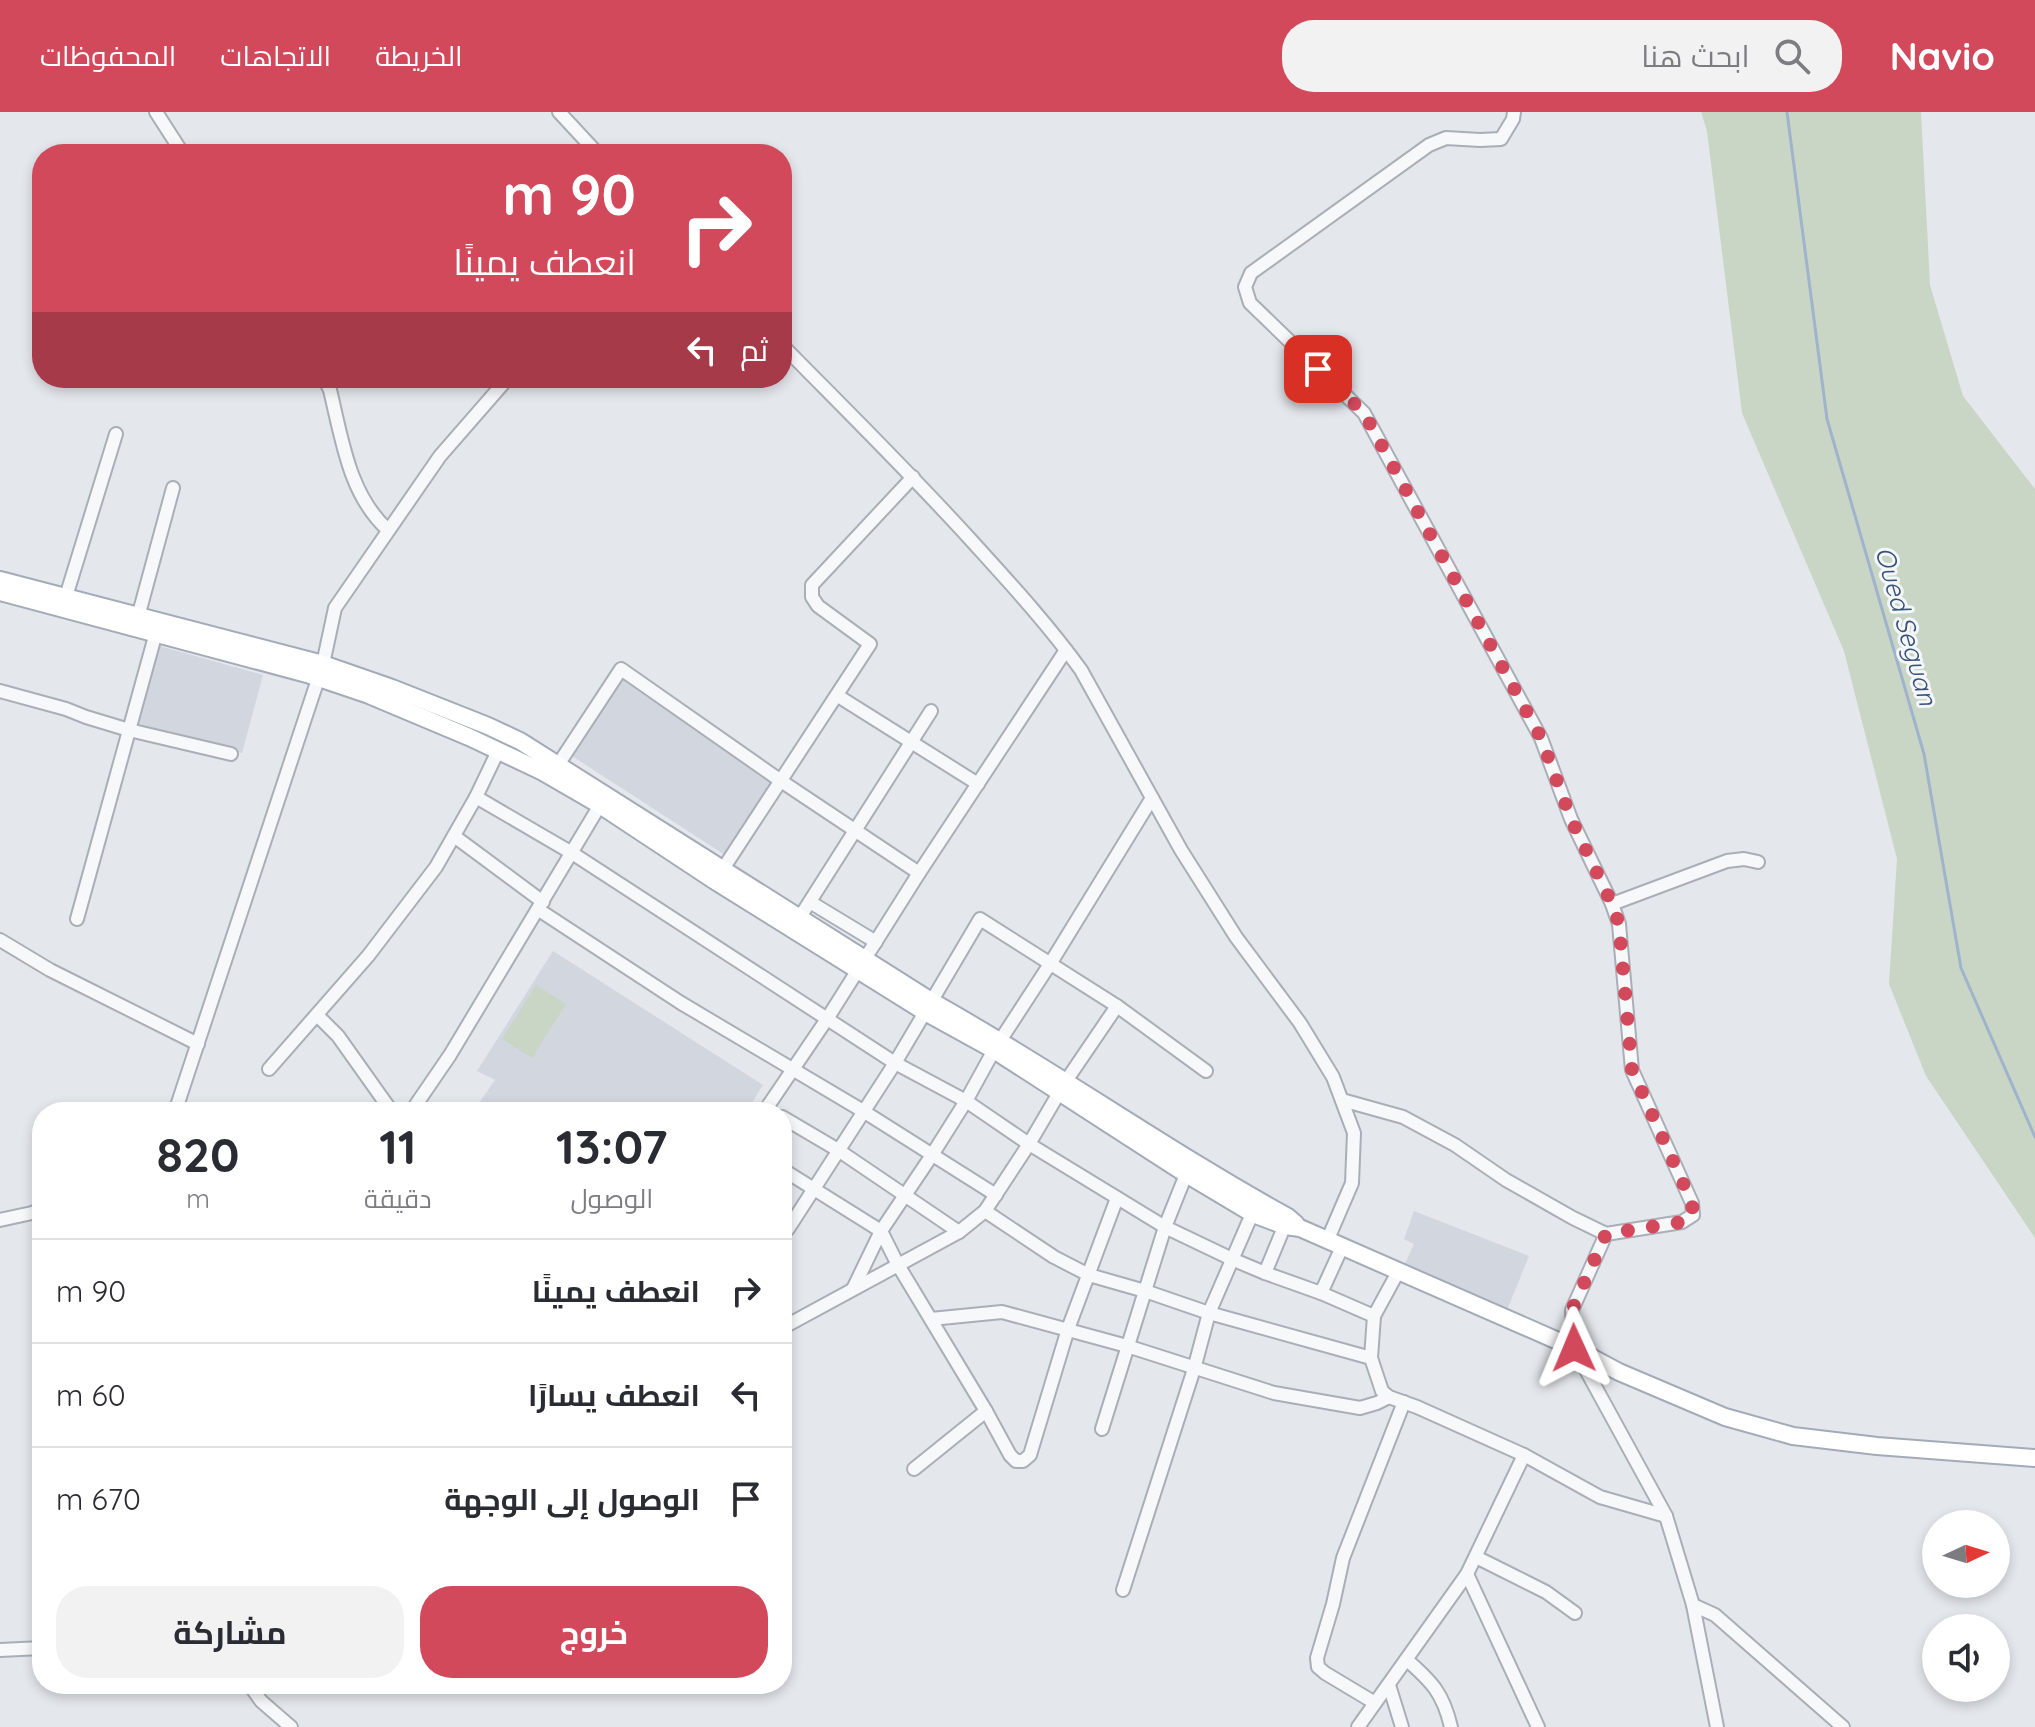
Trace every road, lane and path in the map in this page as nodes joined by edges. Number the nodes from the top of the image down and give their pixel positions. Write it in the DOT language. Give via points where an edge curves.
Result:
graph roads {
  1 [pos="156,112"];
  2 [pos="559,112"];
  3 [pos="1514,112"];
  4 [pos="177,144"];
  5 [pos="589,144"];
  6 [pos="792,355"];
  7 [pos="329,388"];
  8 [pos="499,388"];
  9 [pos="116,434"];
  10 [pos="913,477"];
  11 [pos="173,488"];
  12 [pos="388,530"];
  13 [pos="0,580"];
  14 [pos="0,592"];
  15 [pos="64,603"];
  16 [pos="138,617"];
  17 [pos="157,628"];
  18 [pos="1066,650"];
  19 [pos="320,671"];
  20 [pos="0,691"];
  21 [pos="838,696"];
  22 [pos="931,711"];
  23 [pos="129,730"];
  24 [pos="912,742"];
  25 [pos="498,751"];
  26 [pos="231,754"];
  27 [pos="554,771"];
  28 [pos="781,781"];
  29 [pos="978,784"];
  30 [pos="476,797"];
  31 [pos="1152,798"];
  32 [pos="600,805"];
  33 [pos="855,831"];
  34 [pos="454,836"];
  35 [pos="572,853"];
  36 [pos="1758,862"];
  37 [pos="919,873"];
  38 [pos="720,874"];
  39 [pos="1612,904"];
  40 [pos="541,906"];
  41 [pos="805,910"];
  42 [pos="77,919"];
  43 [pos="0,940"];
  44 [pos="876,942"];
  45 [pos="862,964"];
  46 [pos="1050,964"];
  47 [pos="928,1006"];
  48 [pos="1117,1006"];
  49 [pos="317,1015"];
  50 [pos="827,1019"];
  51 [pos="198,1044"];
  52 [pos="997,1045"];
  53 [pos="895,1063"];
  54 [pos="793,1068"];
  55 [pos="269,1069"];
  56 [pos="1206,1071"];
  57 [pos="1063,1087"];
  58 [pos="1342,1100"];
  59 [pos="966,1101"];
  60 [pos="178,1102"];
  61 [pos="385,1102"];
  62 [pos="418,1102"];
  63 [pos="773,1102"];
  64 [pos="863,1111"];
  65 [pos="792,1123"];
  66 [pos="1029,1144"];
  67 [pos="838,1150"];
  68 [pos="932,1155"];
  69 [pos="1189,1168"];
  70 [pos="792,1175"];
  71 [pos="813,1188"];
  72 [pos="996,1195"];
  73 [pos="904,1196"];
  74 [pos="1117,1198"];
  75 [pos="1255,1207"];
  76 [pos="985,1211"];
  77 [pos="32,1213"];
  78 [pos="0,1220"];
  79 [pos="792,1222"];
  80 [pos="1291,1224"];
  81 [pos="1165,1227"];
  82 [pos="881,1231"];
  83 [pos="959,1232"];
  84 [pos="1606,1234"];
  85 [pos="1334,1244"];
  86 [pos="1234,1260"];
  87 [pos="898,1265"];
  88 [pos="1398,1272"];
  89 [pos="1265,1273"];
  90 [pos="1089,1275"];
  91 [pos="853,1289"];
  92 [pos="1145,1291"];
  93 [pos="1321,1293"];
  94 [pos="1209,1313"];
  95 [pos="1374,1316"];
  96 [pos="931,1319"];
  97 [pos="792,1323"];
  98 [pos="1068,1329"];
  99 [pos="1127,1346"];
  100 [pos="1574,1348"];
  101 [pos="1371,1358"];
  102 [pos="1194,1369"];
  103 [pos="1389,1397"];
  104 [pos="1404,1402"];
  105 [pos="986,1411"];
  106 [pos="1102,1429"];
  107 [pos="1524,1455"];
  108 [pos="2035,1458"];
  109 [pos="914,1469"];
  110 [pos="1666,1516"];
  111 [pos="1476,1557"];
  112 [pos="1467,1574"];
  113 [pos="1123,1590"];
  114 [pos="1693,1605"];
  115 [pos="1575,1613"];
  116 [pos="32,1648"];
  117 [pos="0,1650"];
  118 [pos="1407,1660"];
  119 [pos="1389,1685"];
  120 [pos="256,1694"];
  121 [pos="1375,1703"];
  122 [pos="291,1727"];
  123 [pos="1358,1727"];
  124 [pos="1402,1727"];
  125 [pos="1451,1727"];
  126 [pos="1538,1727"];
  127 [pos="1717,1727"];
  128 [pos="1843,1727"];
  1 -- 4 [label="street"];
  2 -- 5 [label="street"];
  3 -- 39 [label="street" via="1501,139 1446,138 1429,145 1251,273 1245,287 1250,303 1364,413 1541,738 1571,819"];
  6 -- 10 [label="street"];
  7 -- 12 [label="street" via="355,486"];
  8 -- 12 [label="street" via="440,456"];
  9 -- 15 [label="street"];
  10 -- 18 [label="street"];
  10 -- 21 [label="street" via="812,585 818,606 870,644"];
  11 -- 16 [label="street"];
  12 -- 19 [label="street" via="335,608"];
  13 -- 15 [label="main road"];
  14 -- 15 [label="main road"];
  15 -- 16 [label="main road"];
  15 -- 17 [label="main road"];
  16 -- 17 [label="main road"];
  17 -- 19 [label="main road" via="307,674"];
  17 -- 23 [label="street"];
  18 -- 29 [label="street"];
  18 -- 31 [label="street"];
  19 -- 25 [label="main road"];
  19 -- 27 [label="main road" via="392,688 488,726 520,741"];
  19 -- 51 [label="street"];
  20 -- 23 [label="street"];
  21 -- 24 [label="street"];
  21 -- 28 [label="street"];
  22 -- 24 [label="street"];
  23 -- 26 [label="street"];
  23 -- 42 [label="street"];
  24 -- 29 [label="street"];
  24 -- 33 [label="street"];
  25 -- 27 [label="main road"];
  25 -- 30 [label="street"];
  27 -- 28 [label="street" via="621,669"];
  27 -- 32 [label="main road"];
  27 -- 38 [label="main road"];
  28 -- 33 [label="street"];
  28 -- 38 [label="street"];
  29 -- 37 [label="street"];
  30 -- 34 [label="street"];
  30 -- 35 [label="street"];
  31 -- 46 [label="street"];
  31 -- 58 [label="street" via="1236,937 1300,1023"];
  32 -- 35 [label="street"];
  32 -- 38 [label="main road"];
  33 -- 37 [label="street"];
  33 -- 41 [label="street"];
  34 -- 40 [label="street"];
  34 -- 49 [label="street" via="368,956"];
  35 -- 40 [label="street"];
  35 -- 50 [label="street"];
  36 -- 39 [label="street" via="1727,861"];
  37 -- 44 [label="street"];
  38 -- 41 [label="main road"];
  38 -- 45 [label="main road"];
  39 -- 84 [label="street" via="1619,924 1632,1070 1693,1215 1682,1222"];
  40 -- 54 [label="street" via="681,1003"];
  40 -- 62 [label="street"];
  41 -- 44 [label="street"];
  41 -- 45 [label="main road"];
  43 -- 51 [label="street"];
  44 -- 45 [label="street"];
  45 -- 47 [label="main road"];
  45 -- 50 [label="street"];
  46 -- 47 [label="street" via="980,919"];
  46 -- 48 [label="street"];
  46 -- 52 [label="street"];
  47 -- 52 [label="main road"];
  47 -- 53 [label="street"];
  48 -- 56 [label="street"];
  48 -- 57 [label="street"];
  49 -- 55 [label="street"];
  49 -- 61 [label="street"];
  50 -- 53 [label="street"];
  50 -- 54 [label="street"];
  51 -- 60 [label="street"];
  52 -- 57 [label="main road"];
  52 -- 59 [label="street"];
  53 -- 59 [label="street"];
  53 -- 64 [label="street"];
  54 -- 63 [label="street"];
  54 -- 64 [label="street"];
  57 -- 66 [label="street"];
  57 -- 69 [label="main road"];
  58 -- 84 [label="street" via="1403,1117"];
  58 -- 85 [label="street" via="1354,1133 1352,1183"];
  59 -- 66 [label="street"];
  59 -- 68 [label="street"];
  64 -- 67 [label="street"];
  64 -- 68 [label="street"];
  65 -- 67 [label="street"];
  66 -- 72 [label="street"];
  66 -- 74 [label="street"];
  67 -- 71 [label="street"];
  67 -- 73 [label="street"];
  68 -- 72 [label="street"];
  68 -- 73 [label="street"];
  69 -- 75 [label="main road"];
  69 -- 81 [label="street"];
  70 -- 71 [label="street"];
  71 -- 79 [label="street"];
  71 -- 82 [label="street"];
  72 -- 76 [label="street"];
  73 -- 82 [label="street"];
  73 -- 83 [label="street"];
  74 -- 81 [label="street"];
  74 -- 90 [label="street"];
  75 -- 80 [label="main road"];
  75 -- 86 [label="street"];
  76 -- 83 [label="street"];
  76 -- 90 [label="street"];
  77 -- 78 [label="street"];
  80 -- 85 [label="main road"];
  80 -- 89 [label="street"];
  81 -- 86 [label="street"];
  81 -- 92 [label="street"];
  82 -- 87 [label="street"];
  82 -- 91 [label="street"];
  83 -- 87 [label="street"];
  84 -- 100 [label="street" via="1572,1310"];
  85 -- 88 [label="main road"];
  85 -- 93 [label="street"];
  86 -- 89 [label="street"];
  86 -- 94 [label="street"];
  87 -- 91 [label="street"];
  87 -- 96 [label="street"];
  88 -- 95 [label="street"];
  88 -- 100 [label="main road"];
  89 -- 93 [label="street"];
  90 -- 92 [label="street"];
  90 -- 98 [label="street"];
  91 -- 97 [label="street"];
  92 -- 94 [label="street"];
  92 -- 99 [label="street"];
  93 -- 95 [label="street"];
  94 -- 101 [label="street"];
  94 -- 102 [label="street"];
  95 -- 101 [label="street"];
  96 -- 98 [label="street" via="1002,1312"];
  96 -- 105 [label="street"];
  98 -- 99 [label="street"];
  98 -- 105 [label="street" via="1030,1455 1016,1461 1010,1455"];
  99 -- 102 [label="street"];
  99 -- 106 [label="street"];
  100 -- 108 [label="main road" via="1725,1417 1793,1436"];
  100 -- 110 [label="street"];
  101 -- 103 [label="street"];
  102 -- 103 [label="street" via="1274,1393 1360,1408"];
  102 -- 113 [label="street"];
  103 -- 104 [label="street"];
  104 -- 107 [label="street"];
  104 -- 121 [label="street" via="1343,1558 1317,1658 1325,1673"];
  105 -- 109 [label="street"];
  107 -- 110 [label="street" via="1600,1497"];
  107 -- 111 [label="street"];
  110 -- 114 [label="street"];
  111 -- 112 [label="street"];
  111 -- 115 [label="street" via="1546,1592"];
  112 -- 118 [label="street"];
  112 -- 126 [label="street"];
  114 -- 127 [label="street"];
  114 -- 128 [label="street" via="1715,1615"];
  116 -- 117 [label="street"];
  118 -- 119 [label="street"];
  118 -- 125 [label="street" via="1431,1681 1446,1705"];
  119 -- 121 [label="street"];
  119 -- 124 [label="street"];
  120 -- 122 [label="street"];
  121 -- 123 [label="street"];
}
